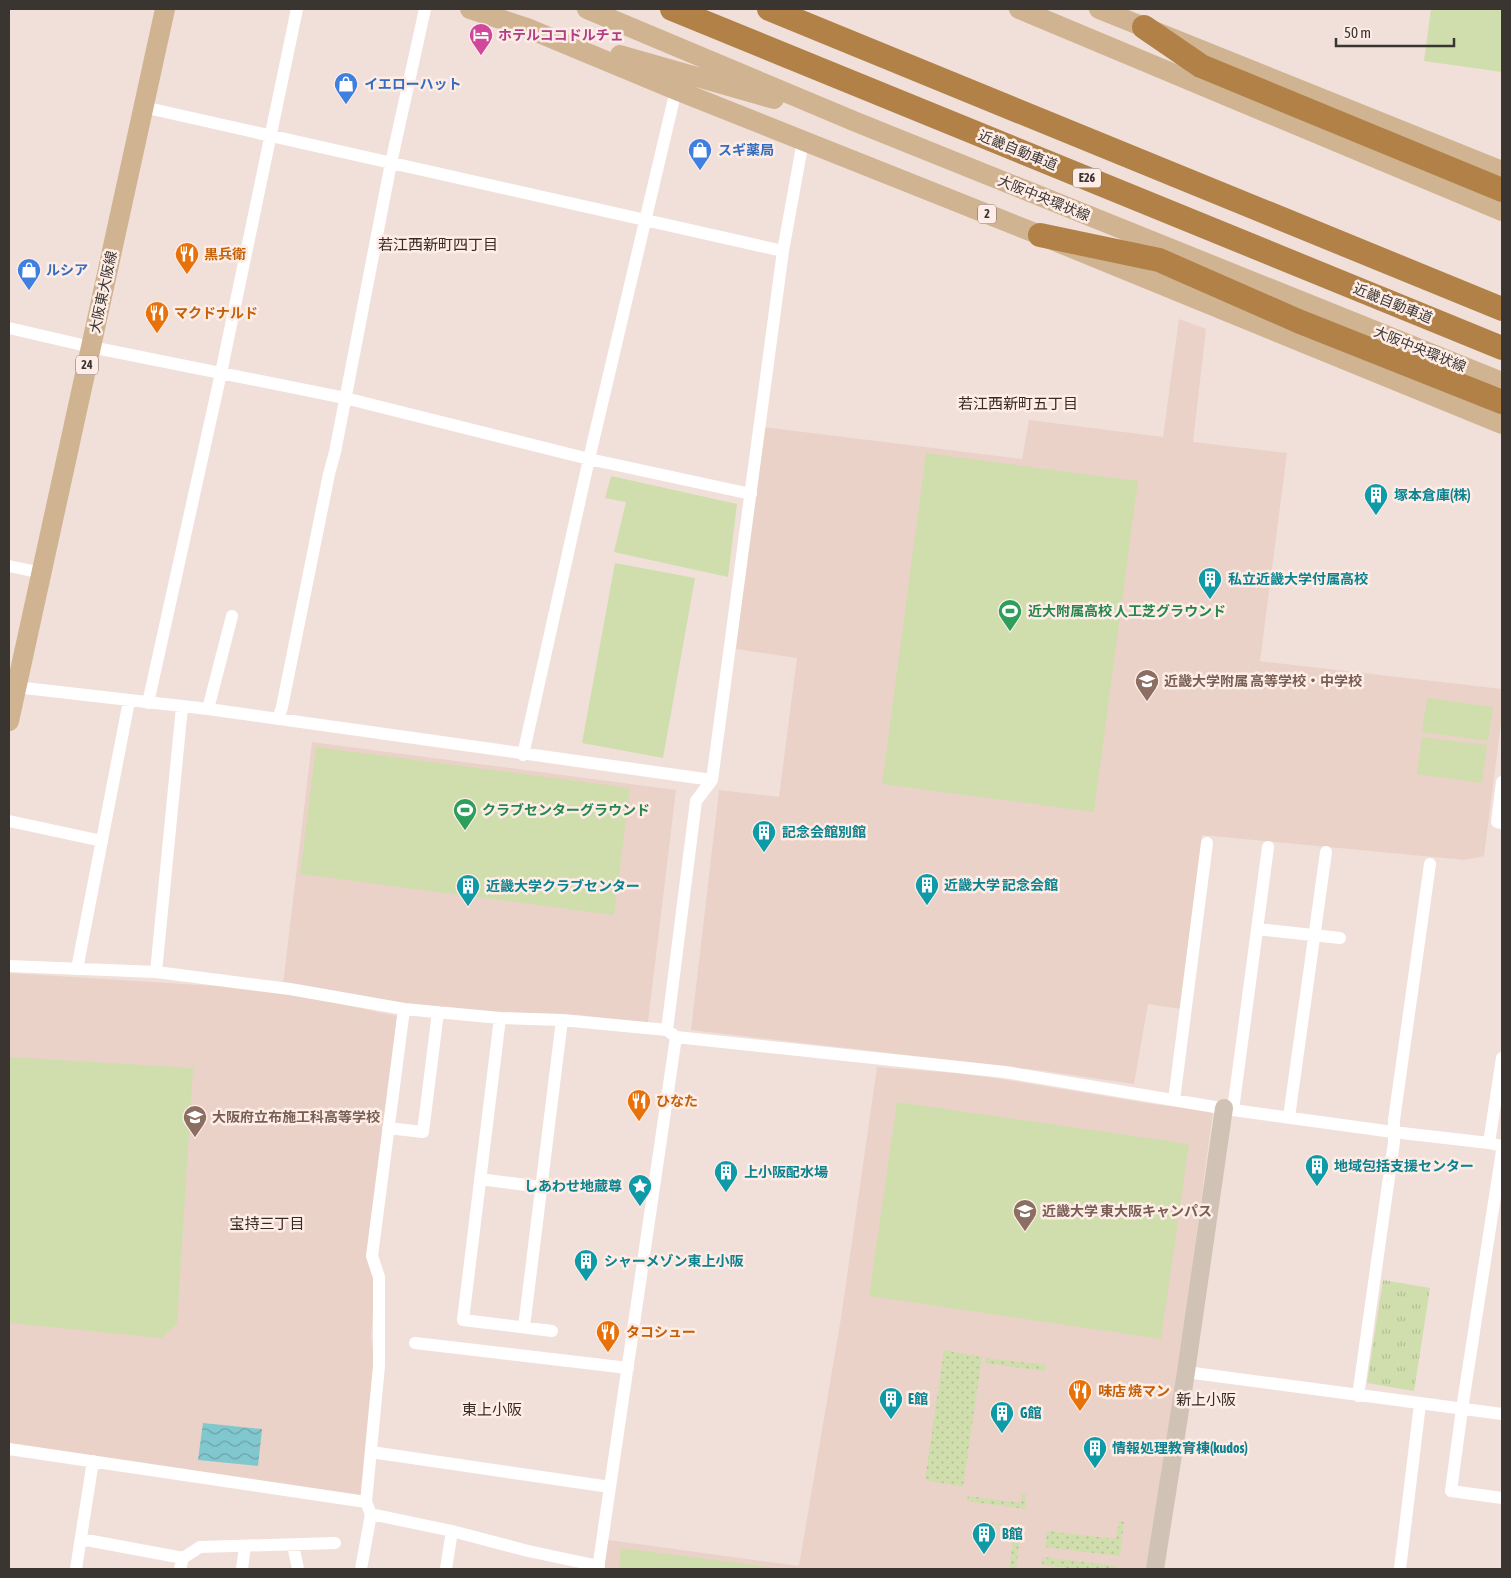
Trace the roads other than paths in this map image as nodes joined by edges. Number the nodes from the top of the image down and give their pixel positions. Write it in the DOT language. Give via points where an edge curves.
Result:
graph roads {
  1 [pos="165,9"];
  2 [pos="297,9"];
  3 [pos="425,9"];
  4 [pos="470,9"];
  5 [pos="587,9"];
  6 [pos="672,9"];
  7 [pos="769,9"];
  8 [pos="1019,9"];
  9 [pos="1099,9"];
  10 [pos="1144,27"];
  11 [pos="527,28"];
  12 [pos="676,90"];
  13 [pos="143,107"];
  14 [pos="856,122"];
  15 [pos="271,136"];
  16 [pos="802,140"];
  17 [pos="391,163"];
  18 [pos="1502,171"];
  19 [pos="1502,190"];
  20 [pos="1502,211"];
  21 [pos="645,220"];
  22 [pos="1040,235"];
  23 [pos="783,251"];
  24 [pos="1502,310"];
  25 [pos="9,328"];
  26 [pos="91,347"];
  27 [pos="1502,348"];
  28 [pos="221,373"];
  29 [pos="1502,382"];
  30 [pos="344,398"];
  31 [pos="1502,402"];
  32 [pos="1502,424"];
  33 [pos="589,459"];
  34 [pos="751,494"];
  35 [pos="9,566"];
  36 [pos="42,573"];
  37 [pos="232,616"];
  38 [pos="12,687"];
  39 [pos="129,701"];
  40 [pos="148,703"];
  41 [pos="182,707"];
  42 [pos="208,710"];
  43 [pos="278,719"];
  44 [pos="9,721"];
  45 [pos="523,755"];
  46 [pos="712,780"];
  47 [pos="1502,782"];
  48 [pos="9,821"];
  49 [pos="1502,823"];
  50 [pos="102,841"];
  51 [pos="1207,843"];
  52 [pos="1268,847"];
  53 [pos="1326,852"];
  54 [pos="1430,864"];
  55 [pos="1257,929"];
  56 [pos="1314,935"];
  57 [pos="1340,938"];
  58 [pos="9,966"];
  59 [pos="77,969"];
  60 [pos="156,972"];
  61 [pos="404,1009"];
  62 [pos="438,1012"];
  63 [pos="500,1018"];
  64 [pos="562,1020"];
  65 [pos="672,1034"];
  66 [pos="1502,1058"];
  67 [pos="1174,1100"];
  68 [pos="1228,1109"];
  69 [pos="1289,1117"];
  70 [pos="388,1128"];
  71 [pos="1393,1132"];
  72 [pos="1489,1143"];
  73 [pos="1502,1146"];
  74 [pos="1502,1151"];
  75 [pos="480,1179"];
  76 [pos="541,1187"];
  77 [pos="524,1327"];
  78 [pos="552,1330"];
  79 [pos="416,1342"];
  80 [pos="628,1368"];
  81 [pos="1186,1372"];
  82 [pos="1358,1396"];
  83 [pos="1420,1404"];
  84 [pos="1462,1409"];
  85 [pos="1502,1414"];
  86 [pos="9,1448"];
  87 [pos="371,1452"];
  88 [pos="93,1461"];
  89 [pos="610,1486"];
  90 [pos="1502,1498"];
  91 [pos="368,1508"];
  92 [pos="452,1531"];
  93 [pos="81,1540"];
  94 [pos="335,1543"];
  95 [pos="293,1545"];
  96 [pos="245,1546"];
  97 [pos="182,1564"];
  98 [pos="598,1567"];
  99 [pos="76,1569"];
  100 [pos="242,1569"];
  101 [pos="298,1569"];
  102 [pos="361,1569"];
  103 [pos="446,1569"];
  104 [pos="1155,1569"];
  105 [pos="1400,1569"];
  1 -- 13 [label="main road, 大阪東大阪線 / 24"];
  2 -- 15 [label="street"];
  3 -- 17 [label="street"];
  4 -- 11 [label="main road, 2"];
  5 -- 14 [label="main road, 大阪中央環状線"];
  6 -- 27 [label="highway, 近畿自動車道 / E26"];
  7 -- 24 [label="highway"];
  8 -- 20 [label="main road"];
  9 -- 10 [label="main road"];
  10 -- 18 [label="main road"];
  10 -- 19 [label="highway" via="1201,66"];
  11 -- 12 [label="main road, 2"];
  11 -- 14 [label="main road"];
  12 -- 16 [label="main road, 2"];
  12 -- 21 [label="street"];
  13 -- 15 [label="street"];
  13 -- 26 [label="main road, 大阪東大阪線 / 24"];
  14 -- 29 [label="main road, 大阪中央環状線"];
  15 -- 17 [label="street"];
  15 -- 28 [label="street"];
  16 -- 22 [label="main road, 2"];
  16 -- 23 [label="street"];
  17 -- 21 [label="street"];
  17 -- 30 [label="street"];
  21 -- 23 [label="street"];
  21 -- 33 [label="street"];
  22 -- 31 [label="highway" via="1160,260 1298,321"];
  22 -- 32 [label="main road, 2"];
  23 -- 34 [label="street"];
  25 -- 26 [label="street"];
  26 -- 28 [label="street"];
  26 -- 36 [label="main road, 大阪東大阪線 / 24"];
  28 -- 30 [label="street"];
  28 -- 40 [label="street"];
  30 -- 33 [label="street"];
  30 -- 43 [label="street"];
  33 -- 34 [label="street"];
  33 -- 45 [label="street"];
  34 -- 46 [label="street"];
  35 -- 36 [label="street"];
  36 -- 38 [label="main road, 大阪東大阪線 / 24"];
  37 -- 42 [label="street"];
  38 -- 39 [label="street"];
  38 -- 44 [label="main road, 大阪東大阪線 / 24"];
  39 -- 40 [label="street"];
  39 -- 50 [label="street"];
  40 -- 41 [label="street"];
  41 -- 42 [label="street"];
  41 -- 60 [label="street"];
  42 -- 43 [label="street"];
  43 -- 45 [label="street"];
  45 -- 46 [label="street"];
  46 -- 65 [label="street" via="696,801"];
  47 -- 49 [label="street" via="1497,822"];
  48 -- 50 [label="street"];
  50 -- 59 [label="street"];
  51 -- 67 [label="street"];
  52 -- 55 [label="street"];
  53 -- 56 [label="street"];
  54 -- 71 [label="street"];
  55 -- 56 [label="street"];
  55 -- 68 [label="street"];
  56 -- 57 [label="street"];
  56 -- 69 [label="street"];
  58 -- 59 [label="street"];
  59 -- 60 [label="street"];
  60 -- 61 [label="street" via="290,989"];
  61 -- 62 [label="street"];
  61 -- 70 [label="street"];
  62 -- 63 [label="street"];
  62 -- 70 [label="street" via="424,1132"];
  63 -- 64 [label="street"];
  63 -- 75 [label="street"];
  64 -- 65 [label="street"];
  64 -- 76 [label="street"];
  65 -- 67 [label="street" via="996,1071"];
  65 -- 80 [label="street"];
  66 -- 72 [label="street"];
  67 -- 68 [label="street"];
  68 -- 69 [label="street"];
  68 -- 81 [label="street"];
  69 -- 71 [label="street"];
  70 -- 87 [label="street" via="372,1256 379,1277 379,1366"];
  71 -- 72 [label="street"];
  71 -- 82 [label="street"];
  72 -- 73 [label="street"];
  74 -- 84 [label="street"];
  75 -- 76 [label="street"];
  75 -- 77 [label="street" via="463,1320"];
  76 -- 77 [label="street"];
  77 -- 78 [label="street"];
  79 -- 80 [label="street"];
  80 -- 89 [label="street"];
  81 -- 82 [label="street"];
  81 -- 104 [label="street"];
  82 -- 83 [label="street"];
  83 -- 84 [label="street"];
  83 -- 105 [label="street"];
  84 -- 85 [label="street"];
  84 -- 90 [label="street" via="1451,1491"];
  86 -- 88 [label="street"];
  87 -- 89 [label="street"];
  87 -- 91 [label="street"];
  88 -- 91 [label="street"];
  88 -- 93 [label="street"];
  89 -- 98 [label="street"];
  91 -- 92 [label="street"];
  91 -- 102 [label="street"];
  92 -- 98 [label="street"];
  92 -- 103 [label="street"];
  93 -- 97 [label="street"];
  93 -- 99 [label="street"];
  94 -- 95 [label="street"];
  95 -- 96 [label="street"];
  95 -- 101 [label="street"];
  96 -- 97 [label="street" via="200,1547"];
  96 -- 100 [label="street"];
}
